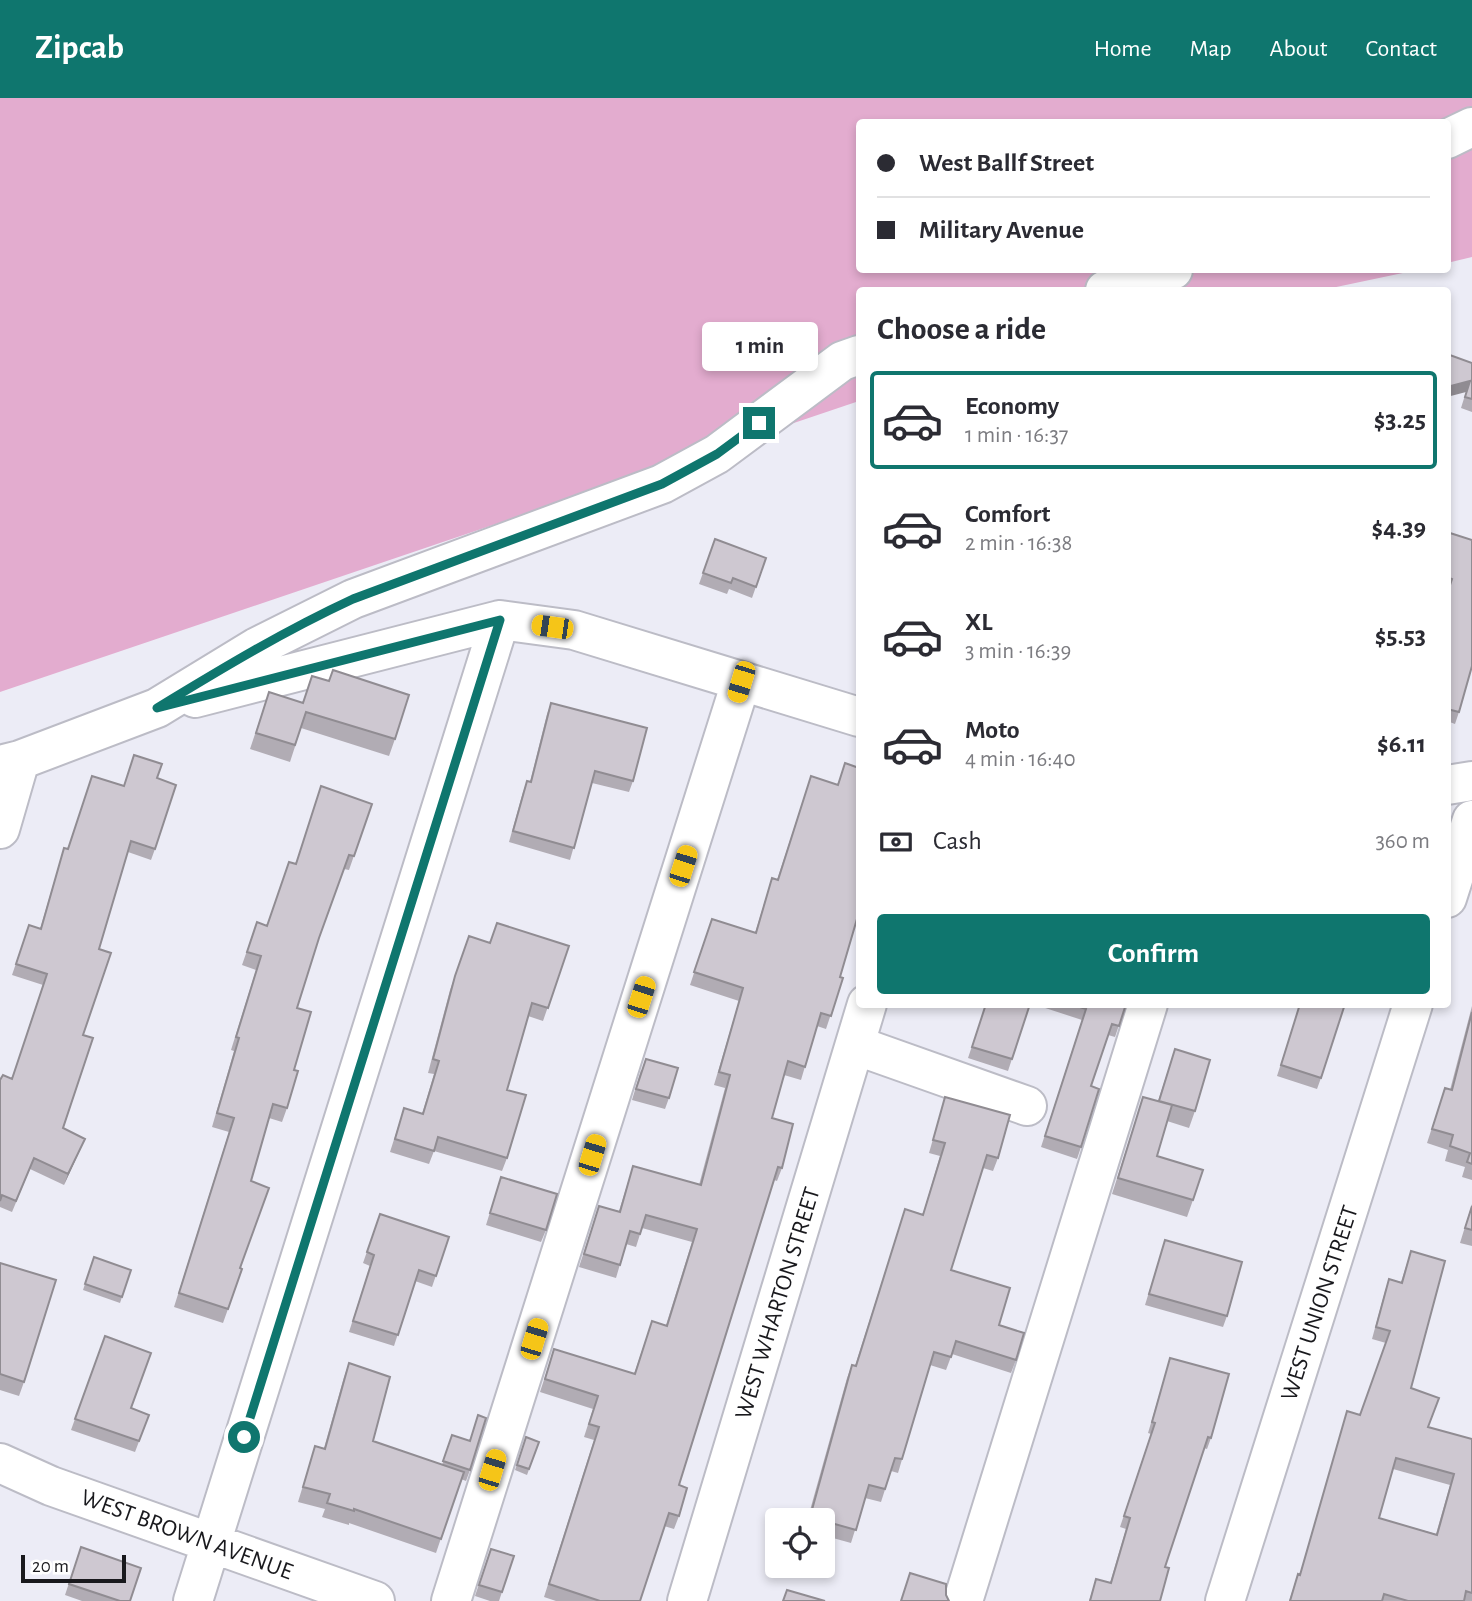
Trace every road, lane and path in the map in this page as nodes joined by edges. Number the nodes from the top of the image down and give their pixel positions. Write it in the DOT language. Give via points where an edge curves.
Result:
graph roads {
  1 [pos="1472,127"];
  2 [pos="1451,137"];
  3 [pos="1164,273"];
  4 [pos="1119,287"];
  5 [pos="856,356"];
  6 [pos="500,620"];
  7 [pos="741,682"];
  8 [pos="157,708"];
  9 [pos="856,716"];
  10 [pos="10,763"];
  11 [pos="1472,781"];
  12 [pos="1451,784"];
  13 [pos="1472,820"];
  14 [pos="0,830"];
  15 [pos="1451,886"];
  16 [pos="866,1008"];
  17 [pos="1147,1008"];
  18 [pos="1412,1008"];
  19 [pos="855,1045"];
  20 [pos="1027,1106"];
  21 [pos="0,1463"];
  22 [pos="211,1542"];
  23 [pos="193,1601"];
  24 [pos="375,1601"];
  25 [pos="451,1601"];
  26 [pos="687,1601"];
  27 [pos="963,1601"];
  28 [pos="1225,1601"];
  1 -- 2 [label="street"];
  3 -- 4 [label="street"];
  5 -- 8 [label="street" via="842,361 717,454 662,484 353,599 257,648"];
  6 -- 7 [label="street" via="574,630"];
  6 -- 8 [label="street"];
  6 -- 22 [label="street"];
  7 -- 9 [label="street"];
  7 -- 25 [label="street"];
  8 -- 10 [label="street"];
  10 -- 14 [label="street"];
  11 -- 12 [label="street"];
  13 -- 15 [label="street"];
  16 -- 19 [label="street, WEST WHARTON STREET"];
  17 -- 27 [label="street"];
  18 -- 28 [label="street, WEST UNION STREET"];
  19 -- 20 [label="street"];
  19 -- 26 [label="street, WEST WHARTON STREET"];
  21 -- 22 [label="street, WEST BROWN AVENUE" via="51,1486"];
  22 -- 23 [label="street"];
  22 -- 24 [label="street, WEST BROWN AVENUE"];
}
